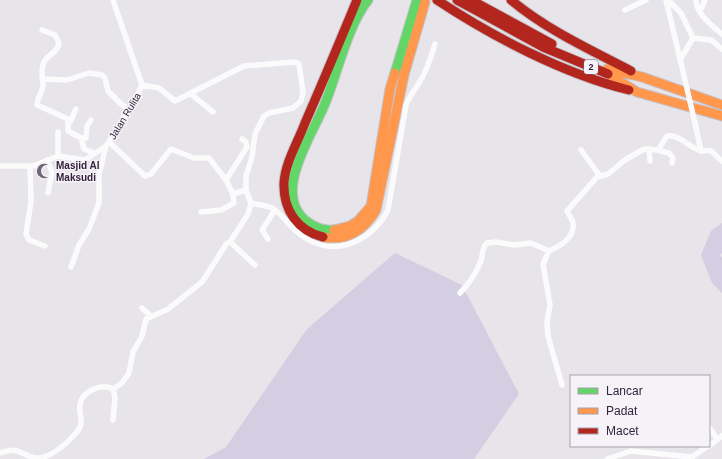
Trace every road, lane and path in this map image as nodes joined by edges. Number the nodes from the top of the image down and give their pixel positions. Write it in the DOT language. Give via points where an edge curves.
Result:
graph roads {
  1 [pos="114,0"];
  2 [pos="357,0"];
  3 [pos="368,0"];
  4 [pos="437,0"];
  5 [pos="457,0"];
  6 [pos="511,0"];
  7 [pos="646,0"];
  8 [pos="667,0"];
  9 [pos="696,0"];
  10 [pos="705,0"];
  11 [pos="421,1"];
  12 [pos="470,3"];
  13 [pos="625,10"];
  14 [pos="700,11"];
  15 [pos="42,30"];
  16 [pos="721,31"];
  17 [pos="693,38"];
  18 [pos="435,44"];
  19 [pos="545,44"];
  20 [pos="722,49"];
  21 [pos="681,62"];
  22 [pos="642,77"];
  23 [pos="42,79"];
  24 [pos="142,85"];
  25 [pos="637,92"];
  26 [pos="191,94"];
  27 [pos="722,105"];
  28 [pos="76,109"];
  29 [pos="128,109"];
  30 [pos="213,112"];
  31 [pos="722,116"];
  32 [pos="91,120"];
  33 [pos="70,122"];
  34 [pos="58,132"];
  35 [pos="81,138"];
  36 [pos="699,138"];
  37 [pos="242,139"];
  38 [pos="107,144"];
  39 [pos="649,149"];
  40 [pos="581,150"];
  41 [pos="657,150"];
  42 [pos="701,151"];
  43 [pos="711,151"];
  44 [pos="94,153"];
  45 [pos="58,156"];
  46 [pos="47,160"];
  47 [pos="650,161"];
  48 [pos="722,161"];
  49 [pos="672,163"];
  50 [pos="0,166"];
  51 [pos="30,166"];
  52 [pos="600,176"];
  53 [pos="226,180"];
  54 [pos="246,190"];
  55 [pos="48,192"];
  56 [pos="233,194"];
  57 [pos="251,203"];
  58 [pos="275,210"];
  59 [pos="200,212"];
  60 [pos="268,239"];
  61 [pos="230,242"];
  62 [pos="45,246"];
  63 [pos="549,251"];
  64 [pos="256,265"];
  65 [pos="72,267"];
  66 [pos="460,293"];
  67 [pos="142,308"];
  68 [pos="151,316"];
  69 [pos="562,385"];
  70 [pos="112,389"];
  71 [pos="113,420"];
  72 [pos="710,428"];
  73 [pos="719,437"];
  74 [pos="710,445"];
  75 [pos="708,447"];
  76 [pos="630,448"];
  77 [pos="0,453"];
  78 [pos="692,458"];
  79 [pos="607,459"];
  1 -- 24 [label="street, Jalan Rulita"];
  2 -- 11 [label="highway" via="294,153 284,185 294,221 320,237 341,238 351,235 368,223 376,210"];
  3 -- 11 [label="highway" via="354,26 293,181 297,211 314,226 334,231 356,223 371,206 390,89"];
  4 -- 25 [label="highway" via="463,18 542,58 605,85"];
  5 -- 12 [label="highway, 2"];
  6 -- 22 [label="highway" via="528,15 554,31"];
  7 -- 13 [label="street"];
  8 -- 17 [label="street" via="681,13"];
  8 -- 21 [label="street"];
  9 -- 14 [label="street"];
  10 -- 14 [label="street"];
  12 -- 19 [label="highway, 2"];
  14 -- 16 [label="street" via="710,25"];
  15 -- 23 [label="street" via="55,35 59,43 57,51 44,62"];
  17 -- 20 [label="street" via="711,40"];
  17 -- 21 [label="street"];
  18 -- 58 [label="street" via="431,59 406,105 392,197 382,223 358,242 330,246 310,240 297,232"];
  19 -- 22 [label="highway, 2" via="611,70"];
  19 -- 25 [label="highway, 2" via="609,74"];
  21 -- 36 [label="street, bridge"];
  22 -- 27 [label="highway, 2"];
  23 -- 29 [label="street" via="67,80 89,73 102,75 108,91"];
  23 -- 33 [label="street" via="38,106 68,118"];
  24 -- 26 [label="street" via="159,88 175,101"];
  24 -- 29 [label="street, Jalan Rulita"];
  25 -- 31 [label="highway, 2"];
  26 -- 30 [label="street"];
  26 -- 54 [label="street" via="244,66 295,62 299,64 303,86 302,98 296,107 264,116 255,134 246,176"];
  28 -- 33 [label="street"];
  29 -- 38 [label="street, Jalan Rulita"];
  32 -- 35 [label="street" via="87,126 86,138"];
  33 -- 35 [label="street" via="68,131"];
  34 -- 45 [label="street"];
  35 -- 44 [label="street" via="84,149"];
  36 -- 42 [label="street"];
  36 -- 43 [label="street"];
  37 -- 53 [label="street" via="247,147"];
  38 -- 44 [label="street, Jalan Rulita"];
  38 -- 53 [label="street" via="145,176 151,174 171,149 194,158 209,158"];
  38 -- 65 [label="street" via="99,174 100,203 89,229 78,245"];
  39 -- 41 [label="street"];
  39 -- 47 [label="street"];
  39 -- 52 [label="street" via="644,149 608,174"];
  40 -- 52 [label="street"];
  41 -- 42 [label="street" via="664,139 670,136 686,141"];
  41 -- 49 [label="street" via="670,153"];
  42 -- 43 [label="street"];
  43 -- 48 [label="street"];
  44 -- 45 [label="street, Jalan Rulita" via="88,159 82,160"];
  45 -- 46 [label="street, Jalan Rulita"];
  46 -- 51 [label="street, Jalan Rulita" via="39,165"];
  46 -- 55 [label="street" via="52,172"];
  50 -- 51 [label="street, Jalan Rulita"];
  51 -- 62 [label="street" via="31,201 27,237 32,242"];
  52 -- 63 [label="street" via="567,211 573,225 569,238 561,246"];
  53 -- 56 [label="street"];
  54 -- 56 [label="street"];
  54 -- 57 [label="street"];
  56 -- 59 [label="street" via="234,203 226,209"];
  57 -- 58 [label="street"];
  57 -- 61 [label="street" via="248,214"];
  58 -- 60 [label="street" via="262,230"];
  61 -- 64 [label="street"];
  61 -- 68 [label="street" via="202,282 178,302"];
  63 -- 66 [label="street" via="533,243 487,243 470,281"];
  63 -- 69 [label="street" via="543,264 550,305 548,336"];
  67 -- 68 [label="street"];
  68 -- 70 [label="street" via="144,322 142,336 133,352 129,373 122,383"];
  70 -- 71 [label="street" via="115,397"];
  70 -- 77 [label="street" via="97,388 86,395 80,403 80,428 73,437 51,454 35,458 16,450"];
  72 -- 73 [label="street"];
  73 -- 74 [label="street"];
  75 -- 78 [label="street"];
  76 -- 78 [label="street"];
  76 -- 79 [label="street"];
}
